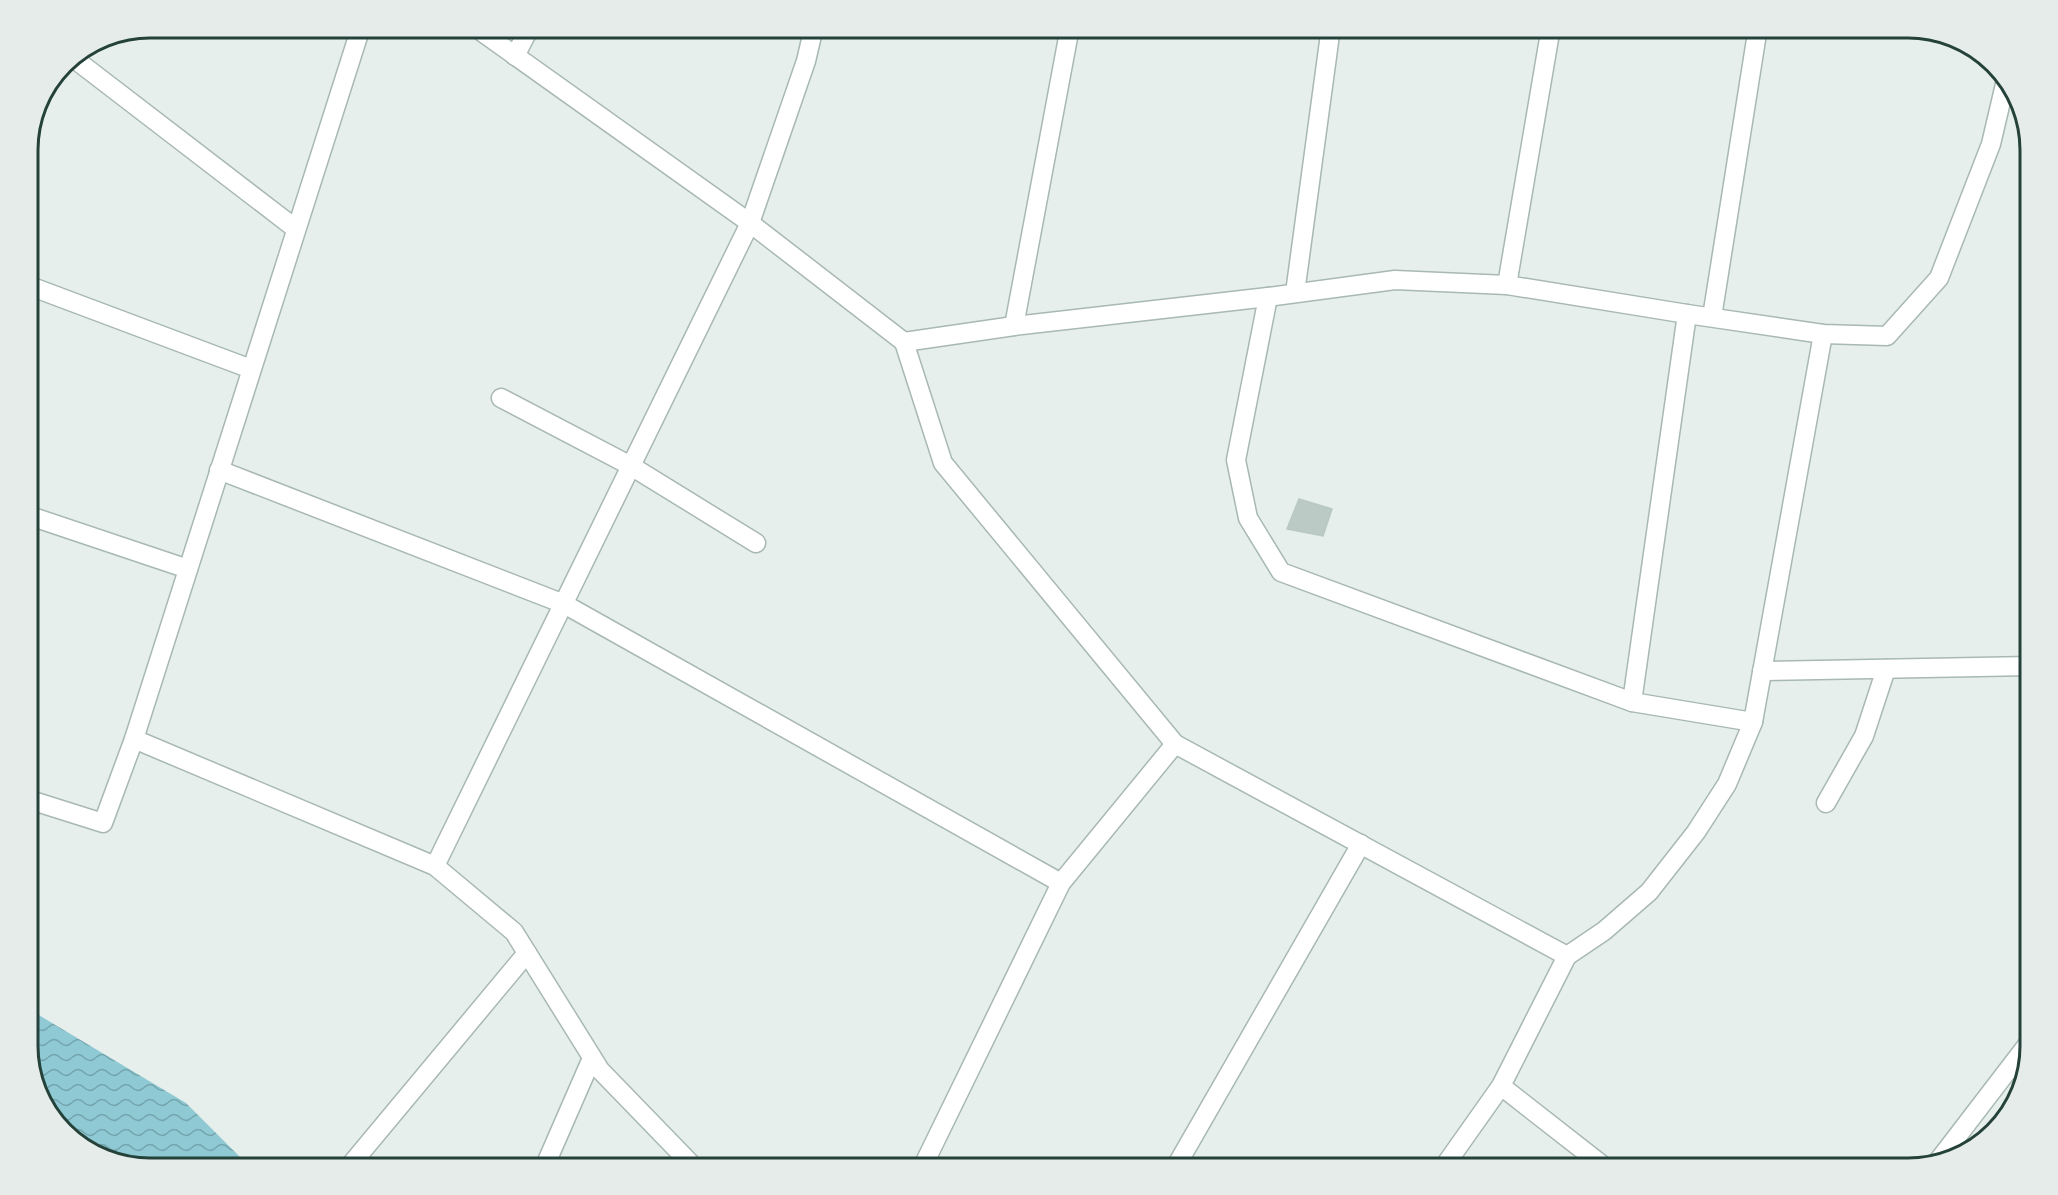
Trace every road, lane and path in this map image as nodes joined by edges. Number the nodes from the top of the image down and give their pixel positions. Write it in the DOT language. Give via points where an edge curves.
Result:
graph roads {
  1 [pos="357,38"];
  2 [pos="490,38"];
  3 [pos="524,38"];
  4 [pos="811,38"];
  5 [pos="1069,38"];
  6 [pos="1330,38"];
  7 [pos="1549,38"];
  8 [pos="1756,38"];
  9 [pos="515,56"];
  10 [pos="79,63"];
  11 [pos="2003,91"];
  12 [pos="750,223"];
  13 [pos="296,229"];
  14 [pos="1507,285"];
  15 [pos="38,289"];
  16 [pos="1295,293"];
  17 [pos="1268,297"];
  18 [pos="1687,314"];
  19 [pos="1712,317"];
  20 [pos="1014,326"];
  21 [pos="1823,334"];
  22 [pos="904,342"];
  23 [pos="251,369"];
  24 [pos="501,398"];
  25 [pos="631,466"];
  26 [pos="219,470"];
  27 [pos="38,519"];
  28 [pos="756,543"];
  29 [pos="188,569"];
  30 [pos="564,604"];
  31 [pos="2020,666"];
  32 [pos="1887,669"];
  33 [pos="1762,671"];
  34 [pos="1632,702"];
  35 [pos="1754,722"];
  36 [pos="134,739"];
  37 [pos="1175,744"];
  38 [pos="38,803"];
  39 [pos="1826,803"];
  40 [pos="1361,844"];
  41 [pos="435,866"];
  42 [pos="1061,883"];
  43 [pos="527,952"];
  44 [pos="1567,956"];
  45 [pos="2020,1054"];
  46 [pos="592,1058"];
  47 [pos="1501,1086"];
  48 [pos="1946,1151"];
  49 [pos="356,1158"];
  50 [pos="548,1158"];
  51 [pos="685,1158"];
  52 [pos="927,1158"];
  53 [pos="1181,1158"];
  54 [pos="1450,1158"];
  55 [pos="1593,1158"];
  1 -- 13 [label="street"];
  2 -- 9 [label="street"];
  3 -- 9 [label="street"];
  4 -- 12 [label="street"];
  5 -- 20 [label="street"];
  6 -- 16 [label="street"];
  7 -- 14 [label="street"];
  8 -- 19 [label="street"];
  9 -- 12 [label="street"];
  10 -- 13 [label="street"];
  11 -- 21 [label="street" via="1991,144 1939,278 1887,336"];
  12 -- 22 [label="street"];
  12 -- 25 [label="street"];
  13 -- 23 [label="street"];
  14 -- 16 [label="street" via="1395,280"];
  14 -- 18 [label="street"];
  15 -- 23 [label="street"];
  16 -- 17 [label="street"];
  17 -- 20 [label="street"];
  17 -- 34 [label="street" via="1236,459 1248,518 1281,572"];
  18 -- 19 [label="street"];
  18 -- 34 [label="street"];
  19 -- 21 [label="street"];
  20 -- 22 [label="street"];
  21 -- 33 [label="street"];
  22 -- 37 [label="street" via="943,463"];
  23 -- 26 [label="street"];
  24 -- 25 [label="street"];
  25 -- 28 [label="street"];
  25 -- 30 [label="street"];
  26 -- 29 [label="street"];
  26 -- 30 [label="street"];
  27 -- 29 [label="street"];
  29 -- 36 [label="street"];
  30 -- 41 [label="street"];
  30 -- 42 [label="street"];
  31 -- 32 [label="street"];
  32 -- 33 [label="street"];
  32 -- 39 [label="street" via="1864,736"];
  33 -- 35 [label="street"];
  34 -- 35 [label="street"];
  35 -- 44 [label="street" via="1727,784 1649,892 1604,931"];
  36 -- 38 [label="street" via="102,823"];
  36 -- 41 [label="street"];
  37 -- 40 [label="street"];
  37 -- 42 [label="street"];
  40 -- 44 [label="street"];
  40 -- 53 [label="street"];
  41 -- 43 [label="street" via="514,932"];
  42 -- 52 [label="street"];
  43 -- 46 [label="street"];
  43 -- 49 [label="street"];
  44 -- 47 [label="street"];
  45 -- 48 [label="street"];
  46 -- 50 [label="street"];
  46 -- 51 [label="street"];
  47 -- 54 [label="street"];
  47 -- 55 [label="street"];
}
